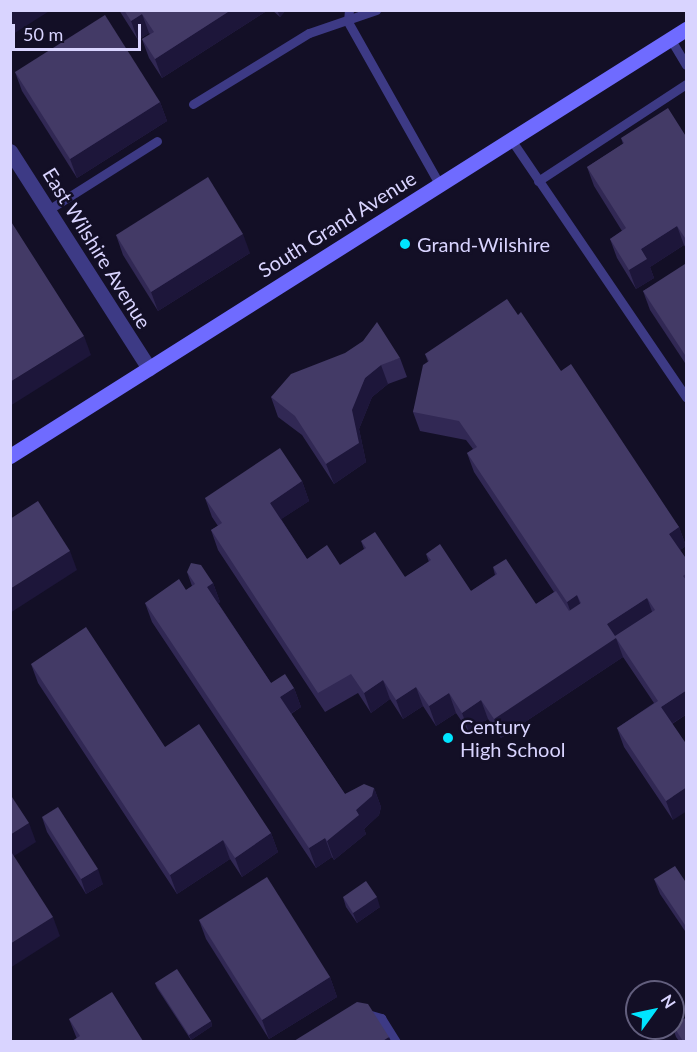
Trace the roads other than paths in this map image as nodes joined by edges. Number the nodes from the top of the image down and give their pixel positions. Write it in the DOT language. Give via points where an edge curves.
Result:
graph roads {
  1 [pos="349,10"];
  2 [pos="376,10"];
  3 [pos="348,22"];
  4 [pos="687,29"];
  5 [pos="671,40"];
  6 [pos="687,66"];
  7 [pos="687,84"];
  8 [pos="194,104"];
  9 [pos="157,141"];
  10 [pos="512,141"];
  11 [pos="12,156"];
  12 [pos="538,181"];
  13 [pos="440,185"];
  14 [pos="48,210"];
  15 [pos="149,368"];
  16 [pos="687,397"];
  17 [pos="10,456"];
  18 [pos="352,1018"];
  19 [pos="396,1041"];
  1 -- 3 [label="lane"];
  2 -- 3 [label="lane"];
  3 -- 8 [label="lane" via="309,33"];
  3 -- 13 [label="lane"];
  4 -- 5 [label="main road, South Grand Avenue"];
  5 -- 6 [label="lane"];
  5 -- 10 [label="main road, South Grand Avenue"];
  7 -- 12 [label="lane"];
  9 -- 14 [label="lane"];
  10 -- 12 [label="lane"];
  10 -- 13 [label="main road, South Grand Avenue"];
  11 -- 14 [label="street, East Wilshire Avenue"];
  12 -- 16 [label="lane"];
  13 -- 15 [label="main road, South Grand Avenue"];
  14 -- 15 [label="street, East Wilshire Avenue"];
  15 -- 17 [label="main road, South Grand Avenue"];
  18 -- 19 [label="lane" via="361,1012 381,1018"];
}
